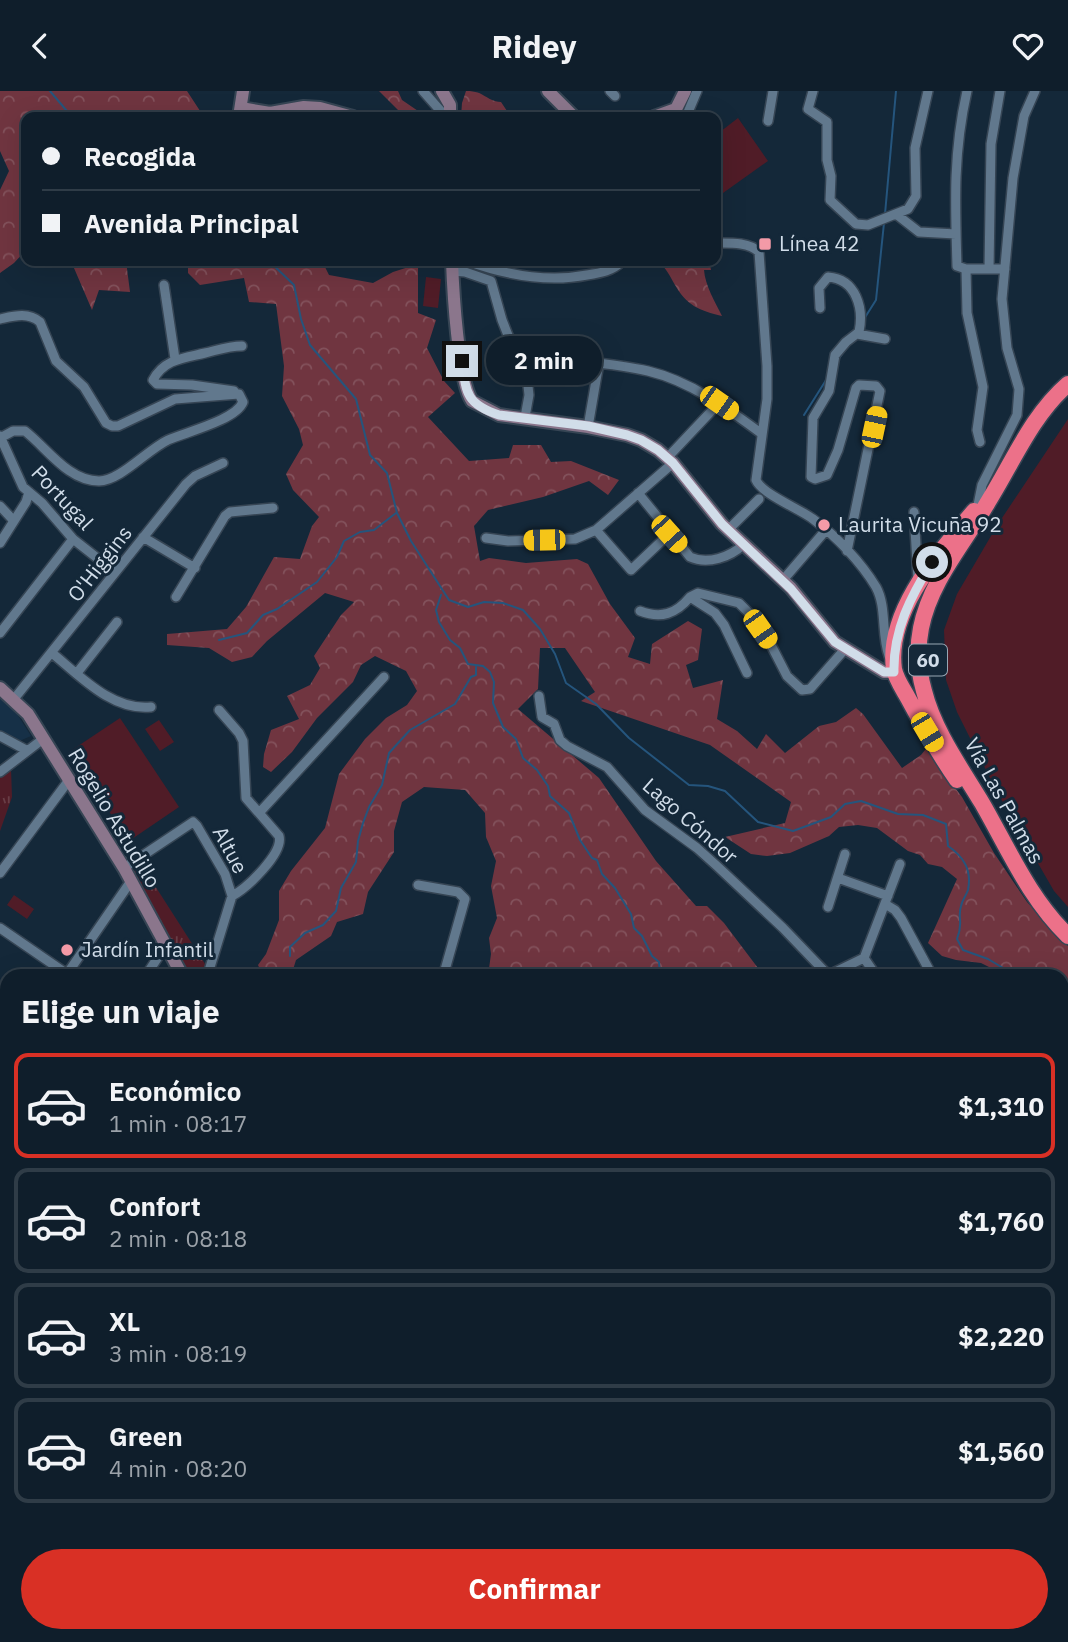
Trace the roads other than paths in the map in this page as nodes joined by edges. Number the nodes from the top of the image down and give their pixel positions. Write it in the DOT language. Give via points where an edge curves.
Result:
graph roads {
  1 [pos="243,91"];
  2 [pos="423,91"];
  3 [pos="442,91"];
  4 [pos="548,91"];
  5 [pos="685,91"];
  6 [pos="697,91"];
  7 [pos="773,91"];
  8 [pos="813,91"];
  9 [pos="928,91"];
  10 [pos="967,91"];
  11 [pos="1000,91"];
  12 [pos="1035,91"];
  13 [pos="240,112"];
  14 [pos="276,112"];
  15 [pos="335,112"];
  16 [pos="443,112"];
  17 [pos="449,112"];
  18 [pos="568,112"];
  19 [pos="668,112"];
  20 [pos="688,112"];
  21 [pos="768,121"];
  22 [pos="896,214"];
  23 [pos="956,234"];
  24 [pos="721,243"];
  25 [pos="452,266"];
  26 [pos="481,266"];
  27 [pos="616,266"];
  28 [pos="966,269"];
  29 [pos="989,269"];
  30 [pos="1005,269"];
  31 [pos="164,285"];
  32 [pos="820,308"];
  33 [pos="0,319"];
  34 [pos="857,334"];
  35 [pos="884,339"];
  36 [pos="242,346"];
  37 [pos="556,358"];
  38 [pos="175,359"];
  39 [pos="599,363"];
  40 [pos="1068,384"];
  41 [pos="239,394"];
  42 [pos="1068,399"];
  43 [pos="719,403"];
  44 [pos="525,417"];
  45 [pos="588,426"];
  46 [pos="762,434"];
  47 [pos="0,437"];
  48 [pos="980,442"];
  49 [pos="1015,453"];
  50 [pos="671,460"];
  51 [pos="223,463"];
  52 [pos="29,492"];
  53 [pos="638,493"];
  54 [pos="762,495"];
  55 [pos="978,505"];
  56 [pos="0,506"];
  57 [pos="273,508"];
  58 [pos="914,512"];
  59 [pos="14,521"];
  60 [pos="729,529"];
  61 [pos="596,530"];
  62 [pos="827,530"];
  63 [pos="669,534"];
  64 [pos="143,537"];
  65 [pos="486,538"];
  66 [pos="73,539"];
  67 [pos="0,543"];
  68 [pos="743,545"];
  69 [pos="847,551"];
  70 [pos="195,568"];
  71 [pos="115,572"];
  72 [pos="783,580"];
  73 [pos="919,584"];
  74 [pos="176,597"];
  75 [pos="690,597"];
  76 [pos="640,611"];
  77 [pos="117,622"];
  78 [pos="0,632"];
  79 [pos="845,649"];
  80 [pos="52,653"];
  81 [pos="894,672"];
  82 [pos="77,673"];
  83 [pos="747,673"];
  84 [pos="384,677"];
  85 [pos="0,688"];
  86 [pos="539,696"];
  87 [pos="14,699"];
  88 [pos="151,706"];
  89 [pos="219,710"];
  90 [pos="0,737"];
  91 [pos="43,739"];
  92 [pos="26,750"];
  93 [pos="0,772"];
  94 [pos="69,780"];
  95 [pos="259,813"];
  96 [pos="845,854"];
  97 [pos="1013,860"];
  98 [pos="900,864"];
  99 [pos="124,868"];
  100 [pos="0,873"];
  101 [pos="838,878"];
  102 [pos="131,881"];
  103 [pos="418,885"];
  104 [pos="232,897"];
  105 [pos="886,900"];
  106 [pos="828,907"];
  107 [pos="1068,924"];
  108 [pos="0,928"];
  109 [pos="1068,936"];
  110 [pos="166,945"];
  111 [pos="864,958"];
  112 [pos="58,969"];
  113 [pos="70,969"];
  114 [pos="150,969"];
  115 [pos="179,969"];
  116 [pos="210,969"];
  117 [pos="445,969"];
  118 [pos="823,969"];
  119 [pos="843,969"];
  120 [pos="872,969"];
  121 [pos="929,969"];
  1 -- 13 [label="street"];
  2 -- 16 [label="street"];
  3 -- 17 [label="street"];
  4 -- 18 [label="street"];
  5 -- 19 [label="street" via="676,109"];
  6 -- 20 [label="street"];
  7 -- 21 [label="street"];
  8 -- 22 [label="street" via="808,109 827,122 828,128 830,201 856,224 868,225"];
  9 -- 22 [label="street" via="915,148 916,196 908,209"];
  10 -- 23 [label="street" via="955,169"];
  11 -- 29 [label="street" via="991,144"];
  12 -- 30 [label="street" via="1024,116 1015,166"];
  14 -- 15 [label="street" via="304,107"];
  22 -- 23 [label="street" via="919,232"];
  23 -- 28 [label="street" via="957,266"];
  24 -- 46 [label="street" via="759,252 767,366"];
  25 -- 44 [label="street" via="491,281 528,386"];
  25 -- 44 [label="street" via="468,397 499,415"];
  26 -- 27 [label="street" via="545,279 566,279"];
  28 -- 29 [label="street"];
  28 -- 48 [label="street" via="967,313 983,387 977,430"];
  29 -- 30 [label="street"];
  30 -- 55 [label="street" via="1002,299 1007,348 1019,389 1017,415 982,485"];
  31 -- 38 [label="street"];
  32 -- 34 [label="street" via="819,288 828,277 842,281 858,297 862,317"];
  33 -- 41 [label="street" via="25,315 40,322 56,361 84,387 111,426 175,400"];
  34 -- 35 [label="street"];
  34 -- 69 [label="street" via="835,355 829,391 813,418 811,477 816,479 827,475 859,385 876,386 880,391"];
  36 -- 38 [label="street"];
  37 -- 39 [label="street"];
  38 -- 41 [label="street" via="153,377 154,383"];
  39 -- 43 [label="street" via="648,371"];
  39 -- 45 [label="street"];
  40 -- 49 [label="highway, Vía Las Palmas / 60" via="1045,408"];
  41 -- 47 [label="street" via="243,402 235,412 166,441 108,480 72,472 25,431"];
  42 -- 107 [label="highway, Vía Las Palmas / 60" via="1028,450 947,586 933,618 927,653 931,687 943,717 1034,881"];
  43 -- 46 [label="street"];
  43 -- 50 [label="street"];
  44 -- 45 [label="street"];
  45 -- 50 [label="street" via="641,440"];
  46 -- 54 [label="street" via="756,480"];
  47 -- 52 [label="street, Portugal" via="19,481"];
  49 -- 55 [label="highway"];
  49 -- 97 [label="highway, Vía Las Palmas / 60" via="932,595 919,655 932,713"];
  50 -- 53 [label="street"];
  50 -- 60 [label="street"];
  51 -- 64 [label="street, O'Higgins" via="195,476"];
  52 -- 59 [label="street"];
  52 -- 66 [label="street, Portugal"];
  53 -- 61 [label="street"];
  53 -- 63 [label="street"];
  54 -- 60 [label="street"];
  54 -- 62 [label="street" via="801,510"];
  55 -- 73 [label="highway" via="942,547"];
  56 -- 59 [label="street"];
  57 -- 70 [label="street" via="230,512 215,529"];
  58 -- 73 [label="street"];
  59 -- 67 [label="street"];
  60 -- 68 [label="street"];
  61 -- 63 [label="street" via="631,570"];
  61 -- 65 [label="street" via="575,539"];
  62 -- 69 [label="street"];
  62 -- 72 [label="street"];
  63 -- 68 [label="street" via="698,561 726,556"];
  64 -- 70 [label="street"];
  64 -- 71 [label="street, O'Higgins"];
  66 -- 71 [label="street, Portugal"];
  66 -- 78 [label="street"];
  68 -- 72 [label="street"];
  69 -- 81 [label="street" via="878,591"];
  70 -- 74 [label="street"];
  71 -- 80 [label="street, O'Higgins"];
  72 -- 79 [label="street"];
  73 -- 81 [label="highway" via="898,633"];
  75 -- 76 [label="street" via="665,616"];
  75 -- 79 [label="street" via="698,593 739,603 770,643 787,676 802,689 810,689"];
  75 -- 83 [label="street" via="715,613 724,625"];
  77 -- 82 [label="street"];
  79 -- 81 [label="street" via="884,672"];
  80 -- 82 [label="street"];
  80 -- 87 [label="street, O'Higgins"];
  81 -- 97 [label="highway" via="939,754"];
  82 -- 88 [label="street" via="109,698 138,708"];
  84 -- 95 [label="street"];
  85 -- 87 [label="street, Rogelio Astudillo"];
  86 -- 118 [label="street, Lago Cóndor" via="542,717 554,724 560,740 607,767 645,810 697,848"];
  87 -- 91 [label="street, Rogelio Astudillo"];
  89 -- 95 [label="street" via="243,741 246,798"];
  90 -- 92 [label="street"];
  91 -- 92 [label="street"];
  91 -- 94 [label="street, Rogelio Astudillo"];
  92 -- 93 [label="street"];
  94 -- 99 [label="street, Rogelio Astudillo"];
  94 -- 100 [label="street"];
  95 -- 104 [label="street" via="281,842 248,885"];
  96 -- 101 [label="street"];
  97 -- 109 [label="highway, Vía Las Palmas / 60" via="1037,901"];
  98 -- 105 [label="street"];
  99 -- 102 [label="street, Rogelio Astudillo"];
  99 -- 104 [label="street, Altue" via="193,823 225,874"];
  101 -- 105 [label="street"];
  101 -- 106 [label="street"];
  102 -- 110 [label="street, Rogelio Astudillo"];
  102 -- 113 [label="street"];
  103 -- 117 [label="street" via="464,895"];
  104 -- 116 [label="street"];
  105 -- 111 [label="street"];
  105 -- 121 [label="street"];
  108 -- 112 [label="street"];
  110 -- 114 [label="street"];
  110 -- 115 [label="street, Rogelio Astudillo"];
  111 -- 119 [label="street, Lago Cóndor"];
  111 -- 120 [label="street"];
}
